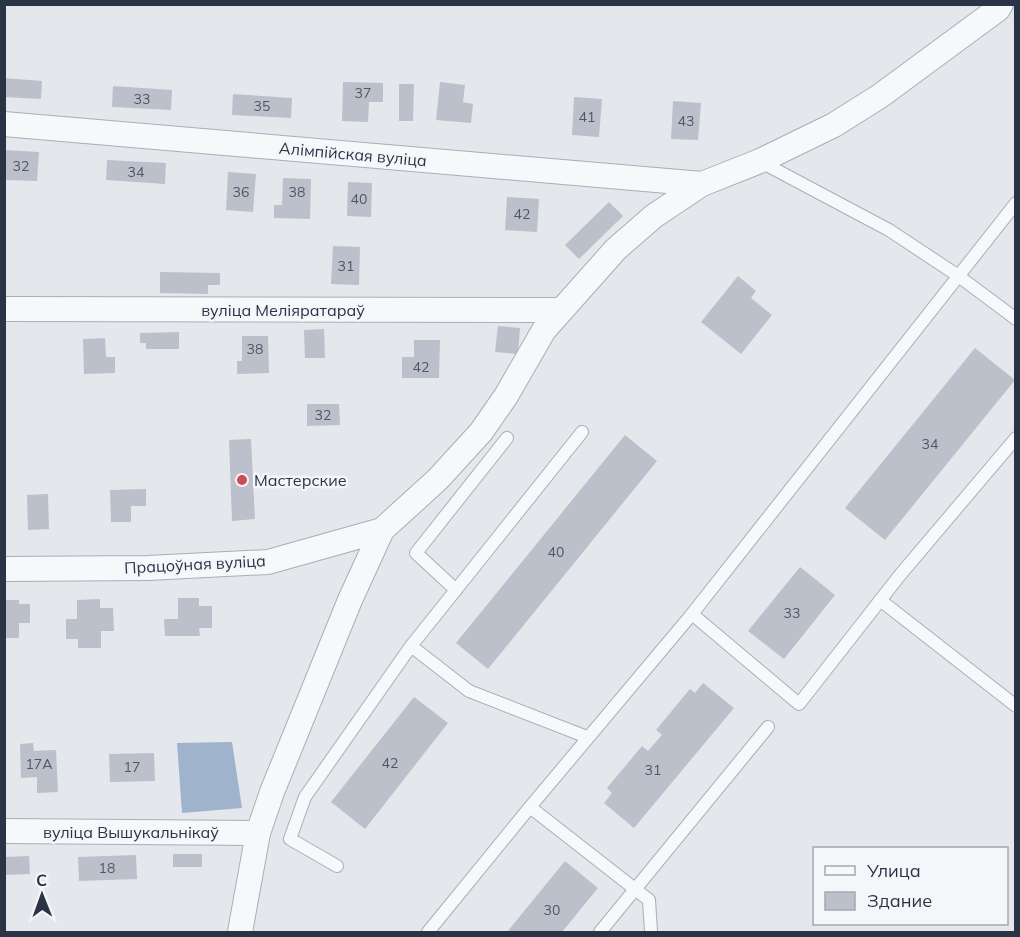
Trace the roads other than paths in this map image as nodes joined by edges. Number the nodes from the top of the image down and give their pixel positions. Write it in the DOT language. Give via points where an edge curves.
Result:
graph roads {
  1 [pos="995,6"];
  2 [pos="4,124"];
  3 [pos="760,161"];
  4 [pos="702,184"];
  5 [pos="1016,203"];
  6 [pos="957,275"];
  7 [pos="4,309"];
  8 [pos="561,310"];
  9 [pos="1016,319"];
  10 [pos="582,432"];
  11 [pos="507,438"];
  12 [pos="1016,438"];
  13 [pos="382,530"];
  14 [pos="4,569"];
  15 [pos="456,590"];
  16 [pos="880,600"];
  17 [pos="692,614"];
  18 [pos="411,646"];
  19 [pos="1016,706"];
  20 [pos="768,727"];
  21 [pos="587,737"];
  22 [pos="530,807"];
  23 [pos="4,831"];
  24 [pos="258,833"];
  25 [pos="337,866"];
  26 [pos="634,888"];
  27 [pos="240,933"];
  28 [pos="428,933"];
  29 [pos="600,933"];
  30 [pos="651,933"];
  1 -- 3 [label="street" via="880,96 834,125"];
  2 -- 4 [label="street, Алімпійская вуліца"];
  3 -- 4 [label="street"];
  3 -- 6 [label="lane" via="889,230"];
  4 -- 8 [label="street" via="654,216 616,249"];
  5 -- 6 [label="lane"];
  6 -- 9 [label="lane"];
  6 -- 17 [label="lane"];
  7 -- 8 [label="street, вуліца Меліяратараў"];
  8 -- 13 [label="street" via="544,330 481,432 438,479"];
  10 -- 15 [label="lane"];
  11 -- 15 [label="lane" via="416,553"];
  12 -- 16 [label="lane"];
  13 -- 14 [label="street, Працоўная вуліца" via="268,562"];
  13 -- 24 [label="street" via="311,695"];
  15 -- 18 [label="lane"];
  16 -- 17 [label="lane" via="799,704"];
  16 -- 19 [label="lane"];
  17 -- 21 [label="lane"];
  18 -- 21 [label="lane" via="469,691"];
  18 -- 25 [label="lane" via="305,796 294,828 291,839"];
  20 -- 26 [label="lane"];
  21 -- 22 [label="lane"];
  22 -- 26 [label="lane"];
  22 -- 28 [label="lane"];
  23 -- 24 [label="street, вуліца Вышукальнікаў"];
  24 -- 27 [label="street"];
  26 -- 29 [label="lane"];
  26 -- 30 [label="lane" via="649,900"];
}
